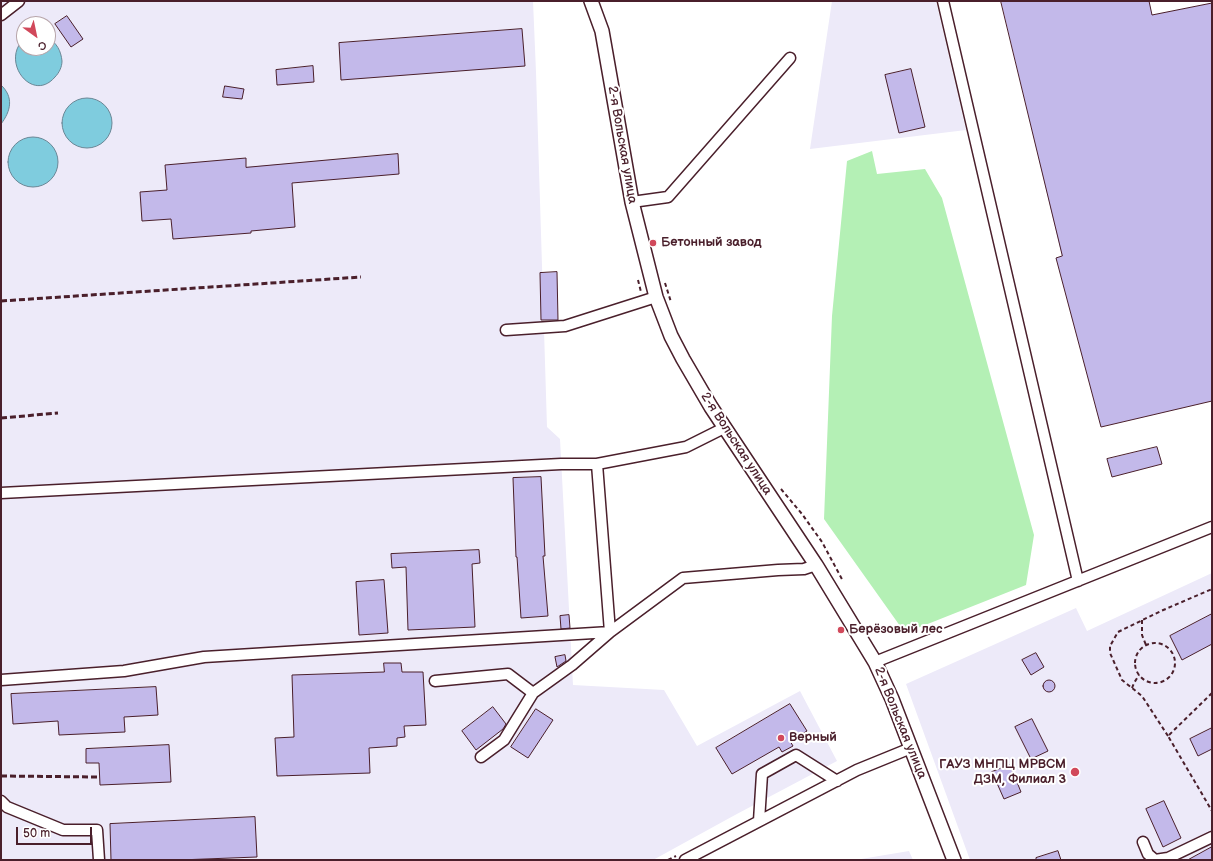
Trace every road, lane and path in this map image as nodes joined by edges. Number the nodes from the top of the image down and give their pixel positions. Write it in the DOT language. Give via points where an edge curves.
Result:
graph roads {
  1 [pos="19,1"];
  2 [pos="591,1"];
  3 [pos="943,1"];
  4 [pos="1,15"];
  5 [pos="790,58"];
  6 [pos="632,202"];
  7 [pos="664,279"];
  8 [pos="656,297"];
  9 [pos="673,308"];
  10 [pos="506,330"];
  11 [pos="724,428"];
  12 [pos="597,464"];
  13 [pos="780,488"];
  14 [pos="1,493"];
  15 [pos="1212,527"];
  16 [pos="816,565"];
  17 [pos="842,581"];
  18 [pos="1078,581"];
  19 [pos="1212,589"];
  20 [pos="1142,620"];
  21 [pos="610,632"];
  22 [pos="1146,644"];
  23 [pos="875,662"];
  24 [pos="1139,676"];
  25 [pos="1,680"];
  26 [pos="435,681"];
  27 [pos="1132,689"];
  28 [pos="533,693"];
  29 [pos="1212,693"];
  30 [pos="1168,736"];
  31 [pos="911,748"];
  32 [pos="481,757"];
  33 [pos="837,780"];
  34 [pos="1,801"];
  35 [pos="1212,811"];
  36 [pos="759,821"];
  37 [pos="1212,837"];
  38 [pos="1143,842"];
  39 [pos="99,860"];
  40 [pos="685,860"];
  41 [pos="954,860"];
  42 [pos="1155,860"];
  1 -- 4 [label="street"];
  2 -- 6 [label="main road, 2-я Вольская улица" via="602,31"];
  3 -- 18 [label="street"];
  5 -- 6 [label="street" via="668,197"];
  6 -- 8 [label="main road, 2-я Вольская улица"];
  7 -- 9 [label="path"];
  8 -- 10 [label="street" via="565,326"];
  8 -- 11 [label="main road, 2-я Вольская улица" via="671,336"];
  11 -- 12 [label="street" via="686,447"];
  11 -- 16 [label="main road, 2-я Вольская улица"];
  12 -- 14 [label="street"];
  12 -- 21 [label="street"];
  13 -- 17 [label="path" via="822,542"];
  15 -- 18 [label="street"];
  16 -- 21 [label="street" via="804,569 682,578"];
  16 -- 23 [label="main road, 2-я Вольская улица"];
  18 -- 23 [label="street"];
  19 -- 20 [label="path"];
  20 -- 22 [label="path" via="1142,635"];
  20 -- 27 [label="path" via="1118,632 1110,646 1110,653 1122,680"];
  21 -- 25 [label="street" via="204,657 124,671"];
  21 -- 28 [label="street"];
  22 -- 24 [label="path" via="1136,655"];
  22 -- 24 [label="path" via="1162,643 1169,647 1176,661 1175,669 1163,682 1154,684"];
  23 -- 31 [label="main road, 2-я Вольская улица"];
  24 -- 27 [label="path"];
  26 -- 28 [label="street" via="508,674"];
  27 -- 30 [label="path" via="1142,696"];
  28 -- 32 [label="street" via="504,740"];
  29 -- 30 [label="path"];
  30 -- 35 [label="path"];
  31 -- 33 [label="street"];
  31 -- 41 [label="main road, 2-я Вольская улица"];
  33 -- 36 [label="street"];
  33 -- 36 [label="street" via="796,755 762,774"];
  34 -- 39 [label="street" via="7,807 63,830 97,830"];
  36 -- 40 [label="street"];
  37 -- 42 [label="street" via="1168,858"];
  38 -- 42 [label="street" via="1148,854"];
}
